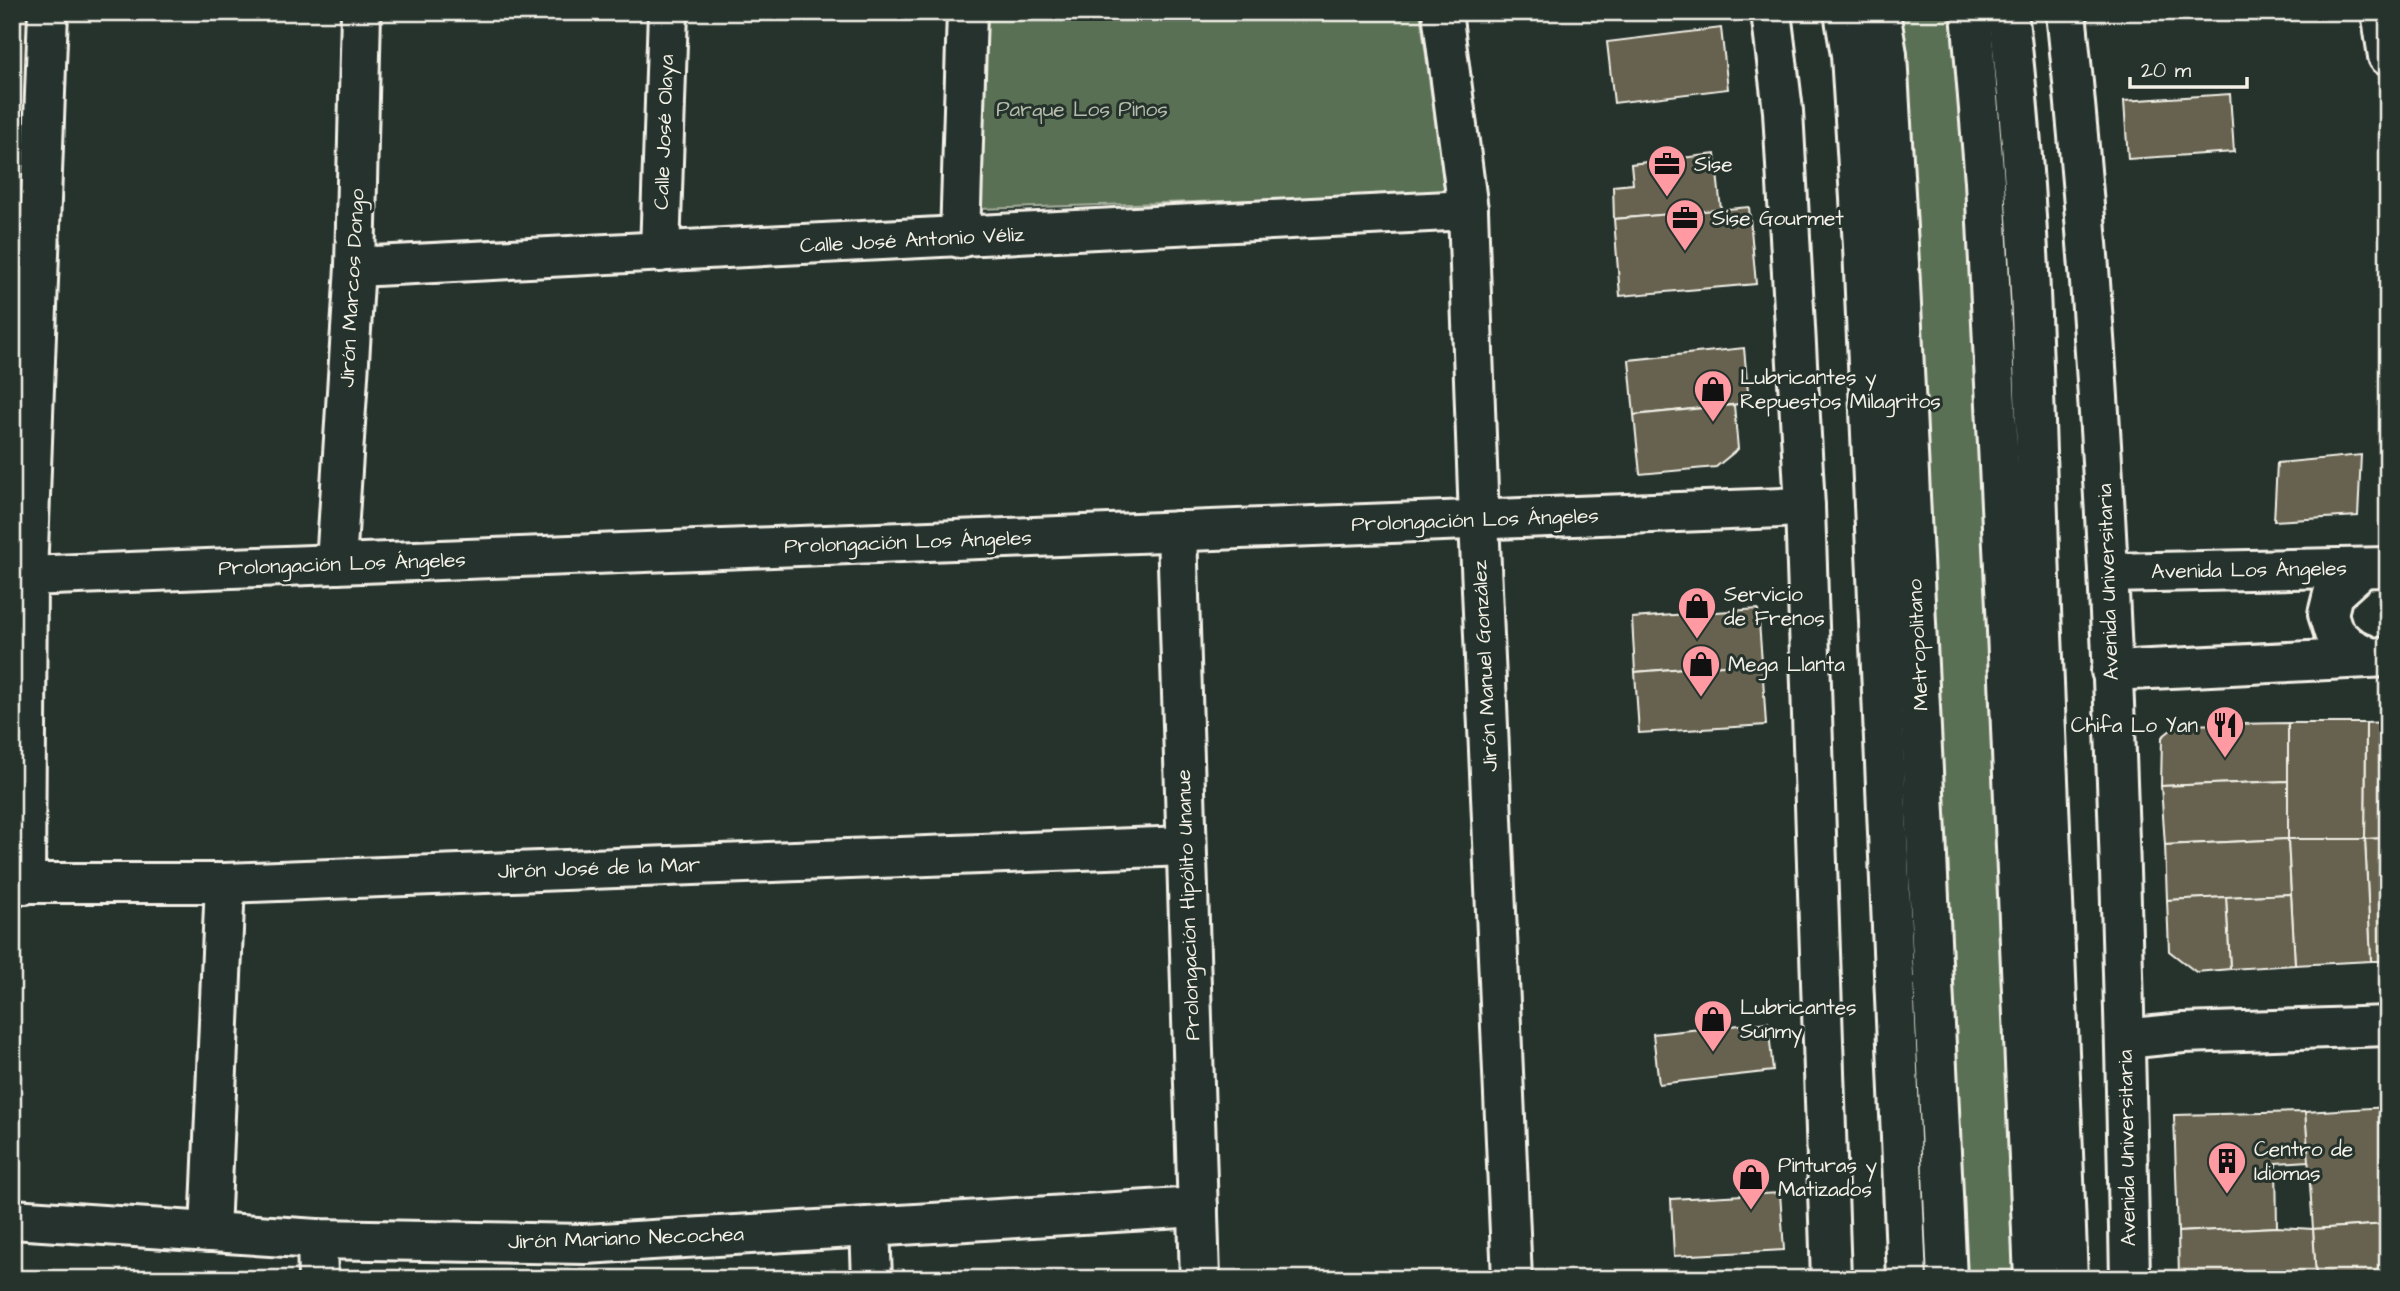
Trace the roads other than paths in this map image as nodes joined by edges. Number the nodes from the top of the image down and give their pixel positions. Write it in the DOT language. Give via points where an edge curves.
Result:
graph roads {
  1 [pos="48,12"];
  2 [pos="361,12"];
  3 [pos="668,12"];
  4 [pos="967,12"];
  5 [pos="1442,12"];
  6 [pos="1771,12"];
  7 [pos="1844,12"];
  8 [pos="1881,12"];
  9 [pos="1971,12"];
  10 [pos="2008,12"];
  11 [pos="2066,12"];
  12 [pos="2381,12"];
  13 [pos="2388,56"];
  14 [pos="1468,211"];
  15 [pos="960,238"];
  16 [pos="660,252"];
  17 [pos="355,267"];
  18 [pos="1805,507"];
  19 [pos="1479,520"];
  20 [pos="1177,531"];
  21 [pos="336,564"];
  22 [pos="2375,567"];
  23 [pos="2109,573"];
  24 [pos="20,575"];
  25 [pos="2379,657"];
  26 [pos="2111,671"];
  27 [pos="1186,846"];
  28 [pos="225,883"];
  29 [pos="19,884"];
  30 [pos="2388,1026"];
  31 [pos="2125,1040"];
  32 [pos="1198,1207"];
  33 [pos="12,1219"];
  34 [pos="870,1227"];
  35 [pos="210,1232"];
  36 [pos="317,1239"];
  37 [pos="318,1279"];
  38 [pos="872,1279"];
  39 [pos="1200,1279"];
  40 [pos="1512,1279"];
  41 [pos="1830,1279"];
  42 [pos="1908,1279"];
  43 [pos="1947,1279"];
  44 [pos="2034,1279"];
  45 [pos="2068,1279"];
  46 [pos="2130,1279"];
  1 -- 24 [label="street"];
  2 -- 17 [label="street, Jirón Marcos Dongo"];
  3 -- 16 [label="street, Calle José Olaya"];
  4 -- 15 [label="street"];
  5 -- 14 [label="street, Jirón Manuel González"];
  6 -- 18 [label="street" via="1783,111"];
  7 -- 42 [label="street" via="1851,55 1865,287"];
  8 -- 43 [label="street, Metropolitano" via="1898,249"];
  9 -- 44 [label="street" via="1986,181"];
  10 -- 45 [label="street" via="2019,100 2027,260"];
  11 -- 23 [label="street, Avenida Universitaria" via="2098,363"];
  12 -- 13 [label="street"];
  14 -- 15 [label="street, Calle José Antonio Véliz"];
  14 -- 19 [label="street, Jirón Manuel González"];
  15 -- 16 [label="street, Calle José Antonio Véliz"];
  16 -- 17 [label="street, Calle José Antonio Véliz"];
  17 -- 21 [label="street, Jirón Marcos Dongo"];
  18 -- 19 [label="street, Prolongación Los Ángeles"];
  18 -- 41 [label="street"];
  19 -- 20 [label="street, Prolongación Los Ángeles"];
  19 -- 40 [label="street, Jirón Manuel González"];
  20 -- 21 [label="street, Prolongación Los Ángeles"];
  20 -- 27 [label="street, Prolongación Hipólito Unanue"];
  21 -- 24 [label="street, Prolongación Los Ángeles"];
  22 -- 23 [label="street, Avenida Los Ángeles"];
  22 -- 25 [label="street" via="2333,594 2328,614 2334,633 2348,646"];
  23 -- 26 [label="street, Avenida Universitaria"];
  24 -- 29 [label="street"];
  25 -- 26 [label="street"];
  26 -- 31 [label="street, Avenida Universitaria"];
  27 -- 28 [label="street, Jirón José de la Mar"];
  27 -- 32 [label="street, Prolongación Hipólito Unanue"];
  28 -- 29 [label="street, Jirón José de la Mar"];
  28 -- 35 [label="street"];
  30 -- 31 [label="street" via="2183,1033"];
  31 -- 46 [label="street, Avenida Universitaria"];
  32 -- 34 [label="street, Jirón Mariano Necochea"];
  32 -- 39 [label="street, Prolongación Hipólito Unanue"];
  33 -- 35 [label="street, Jirón Mariano Necochea"];
  34 -- 36 [label="street, Jirón Mariano Necochea" via="586,1244"];
  34 -- 38 [label="street"];
  35 -- 36 [label="street, Jirón Mariano Necochea"];
  36 -- 37 [label="street"];
}
